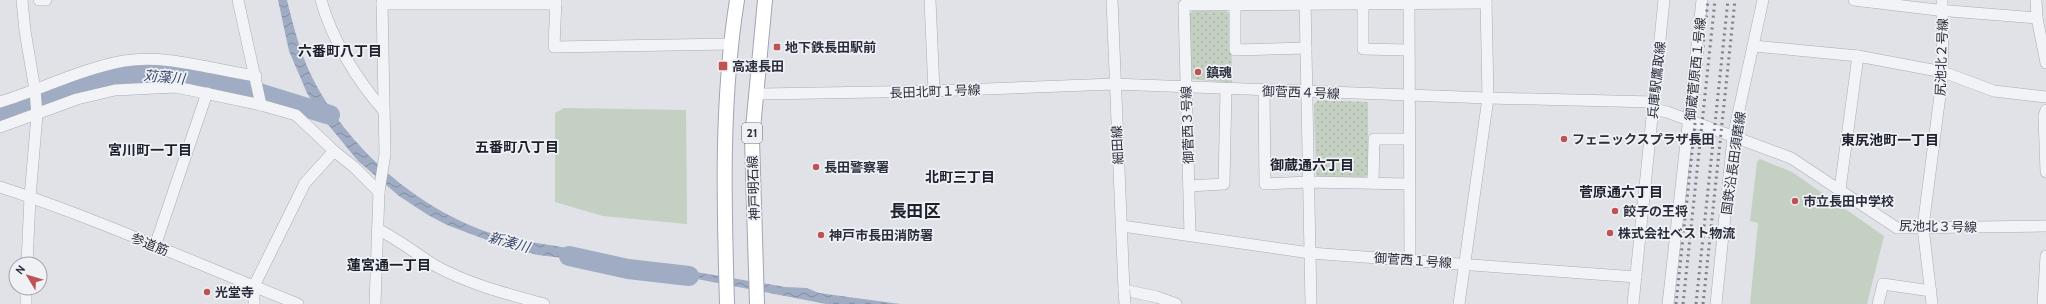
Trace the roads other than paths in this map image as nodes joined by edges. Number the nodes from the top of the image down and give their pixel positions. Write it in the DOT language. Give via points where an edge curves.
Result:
graph roads {
  1 [pos="22,0"];
  2 [pos="38,0"];
  3 [pos="46,0"];
  4 [pos="238,0"];
  5 [pos="321,0"];
  6 [pos="737,0"];
  7 [pos="765,0"];
  8 [pos="930,0"];
  9 [pos="1112,0"];
  10 [pos="1664,0"];
  11 [pos="1702,0"];
  12 [pos="1763,0"];
  13 [pos="1854,0"];
  14 [pos="2036,0"];
  15 [pos="382,2"];
  16 [pos="556,2"];
  17 [pos="1305,2"];
  18 [pos="1486,2"];
  19 [pos="1363,4"];
  20 [pos="1409,4"];
  21 [pos="1235,5"];
  22 [pos="1942,5"];
  23 [pos="2037,18"];
  24 [pos="730,44"];
  25 [pos="1754,46"];
  26 [pos="1306,48"];
  27 [pos="1408,50"];
  28 [pos="1858,56"];
  29 [pos="2046,63"];
  30 [pos="1943,72"];
  31 [pos="257,81"];
  32 [pos="1114,84"];
  33 [pos="1186,87"];
  34 [pos="1226,89"];
  35 [pos="35,90"];
  36 [pos="1264,90"];
  37 [pos="934,92"];
  38 [pos="1306,92"];
  39 [pos="207,93"];
  40 [pos="756,94"];
  41 [pos="1408,96"];
  42 [pos="2046,97"];
  43 [pos="1488,98"];
  44 [pos="0,102"];
  45 [pos="261,104"];
  46 [pos="1653,106"];
  47 [pos="2046,110"];
  48 [pos="384,111"];
  49 [pos="37,115"];
  50 [pos="1690,121"];
  51 [pos="0,127"];
  52 [pos="1733,137"];
  53 [pos="1409,140"];
  54 [pos="334,151"];
  55 [pos="2046,172"];
  56 [pos="1308,182"];
  57 [pos="1373,183"];
  58 [pos="1409,184"];
  59 [pos="1189,186"];
  60 [pos="0,187"];
  61 [pos="1840,189"];
  62 [pos="379,192"];
  63 [pos="30,197"];
  64 [pos="1122,226"];
  65 [pos="2046,226"];
  66 [pos="1923,227"];
  67 [pos="377,229"];
  68 [pos="1190,235"];
  69 [pos="155,246"];
  70 [pos="1310,253"];
  71 [pos="27,256"];
  72 [pos="2046,256"];
  73 [pos="1410,260"];
  74 [pos="1466,264"];
  75 [pos="1636,277"];
  76 [pos="254,286"];
  77 [pos="1124,290"];
  78 [pos="1931,291"];
  79 [pos="254,304"];
  80 [pos="298,304"];
  81 [pos="375,304"];
  82 [pos="544,304"];
  83 [pos="727,304"];
  84 [pos="757,304"];
  85 [pos="1125,304"];
  86 [pos="1176,304"];
  87 [pos="1311,304"];
  88 [pos="1459,304"];
  89 [pos="1633,304"];
  90 [pos="1668,304"];
  91 [pos="1716,304"];
  92 [pos="1878,304"];
  93 [pos="1932,304"];
  94 [pos="2043,304"];
  1 -- 35 [label="street"];
  2 -- 3 [label="street"];
  4 -- 31 [label="street"];
  5 -- 48 [label="street" via="340,47"];
  6 -- 24 [label="main road, 神戸明石線 / 21"];
  7 -- 40 [label="main road, 神戸明石線 / 21"];
  8 -- 37 [label="street"];
  9 -- 32 [label="street, 細田線"];
  10 -- 46 [label="street, 兵庫駅鷹取線"];
  11 -- 50 [label="street, 御蔵菅原西１号線"];
  12 -- 25 [label="street, 国鉄沿長田須磨線"];
  13 -- 22 [label="street"];
  14 -- 23 [label="street"];
  15 -- 16 [label="street"];
  15 -- 48 [label="street"];
  16 -- 24 [label="street" via="554,46"];
  17 -- 19 [label="street, 御菅西３号線"];
  17 -- 21 [label="street, 御菅西３号線"];
  17 -- 26 [label="street"];
  18 -- 20 [label="street, 御菅西３号線"];
  18 -- 43 [label="street, 御菅西１号線"];
  19 -- 20 [label="street, 御菅西３号線"];
  19 -- 27 [label="street" via="1363,49"];
  20 -- 27 [label="street"];
  21 -- 26 [label="street" via="1235,50"];
  21 -- 33 [label="street, 御菅西３号線" via="1184,5"];
  22 -- 23 [label="street"];
  22 -- 30 [label="street, 尻池北２号線"];
  23 -- 29 [label="street"];
  24 -- 83 [label="main road, 神戸明石線 / 21" via="725,104"];
  25 -- 28 [label="street"];
  25 -- 52 [label="street, 国鉄沿長田須磨線"];
  26 -- 38 [label="street"];
  27 -- 41 [label="street"];
  28 -- 30 [label="street"];
  28 -- 61 [label="street"];
  30 -- 42 [label="street" via="1994,91"];
  30 -- 66 [label="street, 尻池北２号線"];
  31 -- 35 [label="street" via="183,62 124,61"];
  31 -- 45 [label="street"];
  32 -- 33 [label="street, 御菅西４号線"];
  32 -- 37 [label="street, 長田北町１号線"];
  32 -- 64 [label="street, 細田線"];
  33 -- 34 [label="street, 御菅西４号線"];
  33 -- 59 [label="street, 御菅西３号線"];
  34 -- 36 [label="street, 御菅西４号線"];
  34 -- 59 [label="street" via="1224,184"];
  35 -- 44 [label="street"];
  35 -- 49 [label="street"];
  36 -- 38 [label="street, 御菅西４号線"];
  36 -- 56 [label="street" via="1265,184"];
  37 -- 40 [label="street, 長田北町１号線"];
  38 -- 41 [label="street, 御菅西４号線"];
  38 -- 56 [label="street"];
  39 -- 45 [label="street"];
  39 -- 49 [label="street" via="176,87 115,90 77,99"];
  39 -- 69 [label="street"];
  40 -- 84 [label="main road, 神戸明石線 / 21" via="752,139"];
  41 -- 43 [label="street, 御菅西４号線"];
  41 -- 53 [label="street"];
  43 -- 46 [label="street, 御菅西４号線"];
  43 -- 74 [label="street, 御菅西１号線"];
  45 -- 54 [label="street" via="296,115"];
  46 -- 50 [label="street, 尻池北３号線"];
  46 -- 75 [label="street, 兵庫駅鷹取線"];
  47 -- 55 [label="street"];
  48 -- 62 [label="street" via="385,154"];
  49 -- 51 [label="street"];
  49 -- 63 [label="street"];
  50 -- 52 [label="street, 尻池北３号線"];
  50 -- 90 [label="street, 御蔵菅原西１号線"];
  52 -- 61 [label="street, 尻池北３号線" via="1791,158"];
  52 -- 91 [label="street, 国鉄沿長田須磨線"];
  53 -- 57 [label="street" via="1374,139"];
  53 -- 58 [label="street"];
  54 -- 62 [label="street"];
  54 -- 76 [label="street" via="309,179"];
  56 -- 57 [label="street"];
  56 -- 70 [label="street"];
  57 -- 58 [label="street"];
  58 -- 73 [label="street"];
  59 -- 68 [label="street, 御菅西３号線"];
  60 -- 63 [label="street, 参道筋"];
  61 -- 66 [label="street, 尻池北３号線" via="1897,228"];
  62 -- 67 [label="street"];
  63 -- 69 [label="street, 参道筋"];
  63 -- 71 [label="street"];
  64 -- 68 [label="street, 御菅西１号線"];
  64 -- 77 [label="street, 細田線"];
  65 -- 66 [label="street, 尻池北３号線"];
  66 -- 78 [label="street, 尻池北２号線"];
  67 -- 81 [label="street"];
  67 -- 82 [label="street" via="435,265 482,287"];
  68 -- 70 [label="street, 御菅西１号線"];
  69 -- 76 [label="street, 参道筋"];
  70 -- 73 [label="street, 御菅西１号線"];
  70 -- 87 [label="street"];
  72 -- 94 [label="street"];
  73 -- 74 [label="street, 御菅西１号線"];
  74 -- 75 [label="street"];
  74 -- 88 [label="street"];
  75 -- 89 [label="street, 兵庫駅鷹取線"];
  76 -- 79 [label="street"];
  76 -- 80 [label="street, 参道筋"];
  77 -- 85 [label="street, 細田線, bridge"];
  77 -- 86 [label="street" via="1157,296"];
  78 -- 92 [label="street" via="1883,284"];
  78 -- 93 [label="street, 尻池北２号線"];
}
